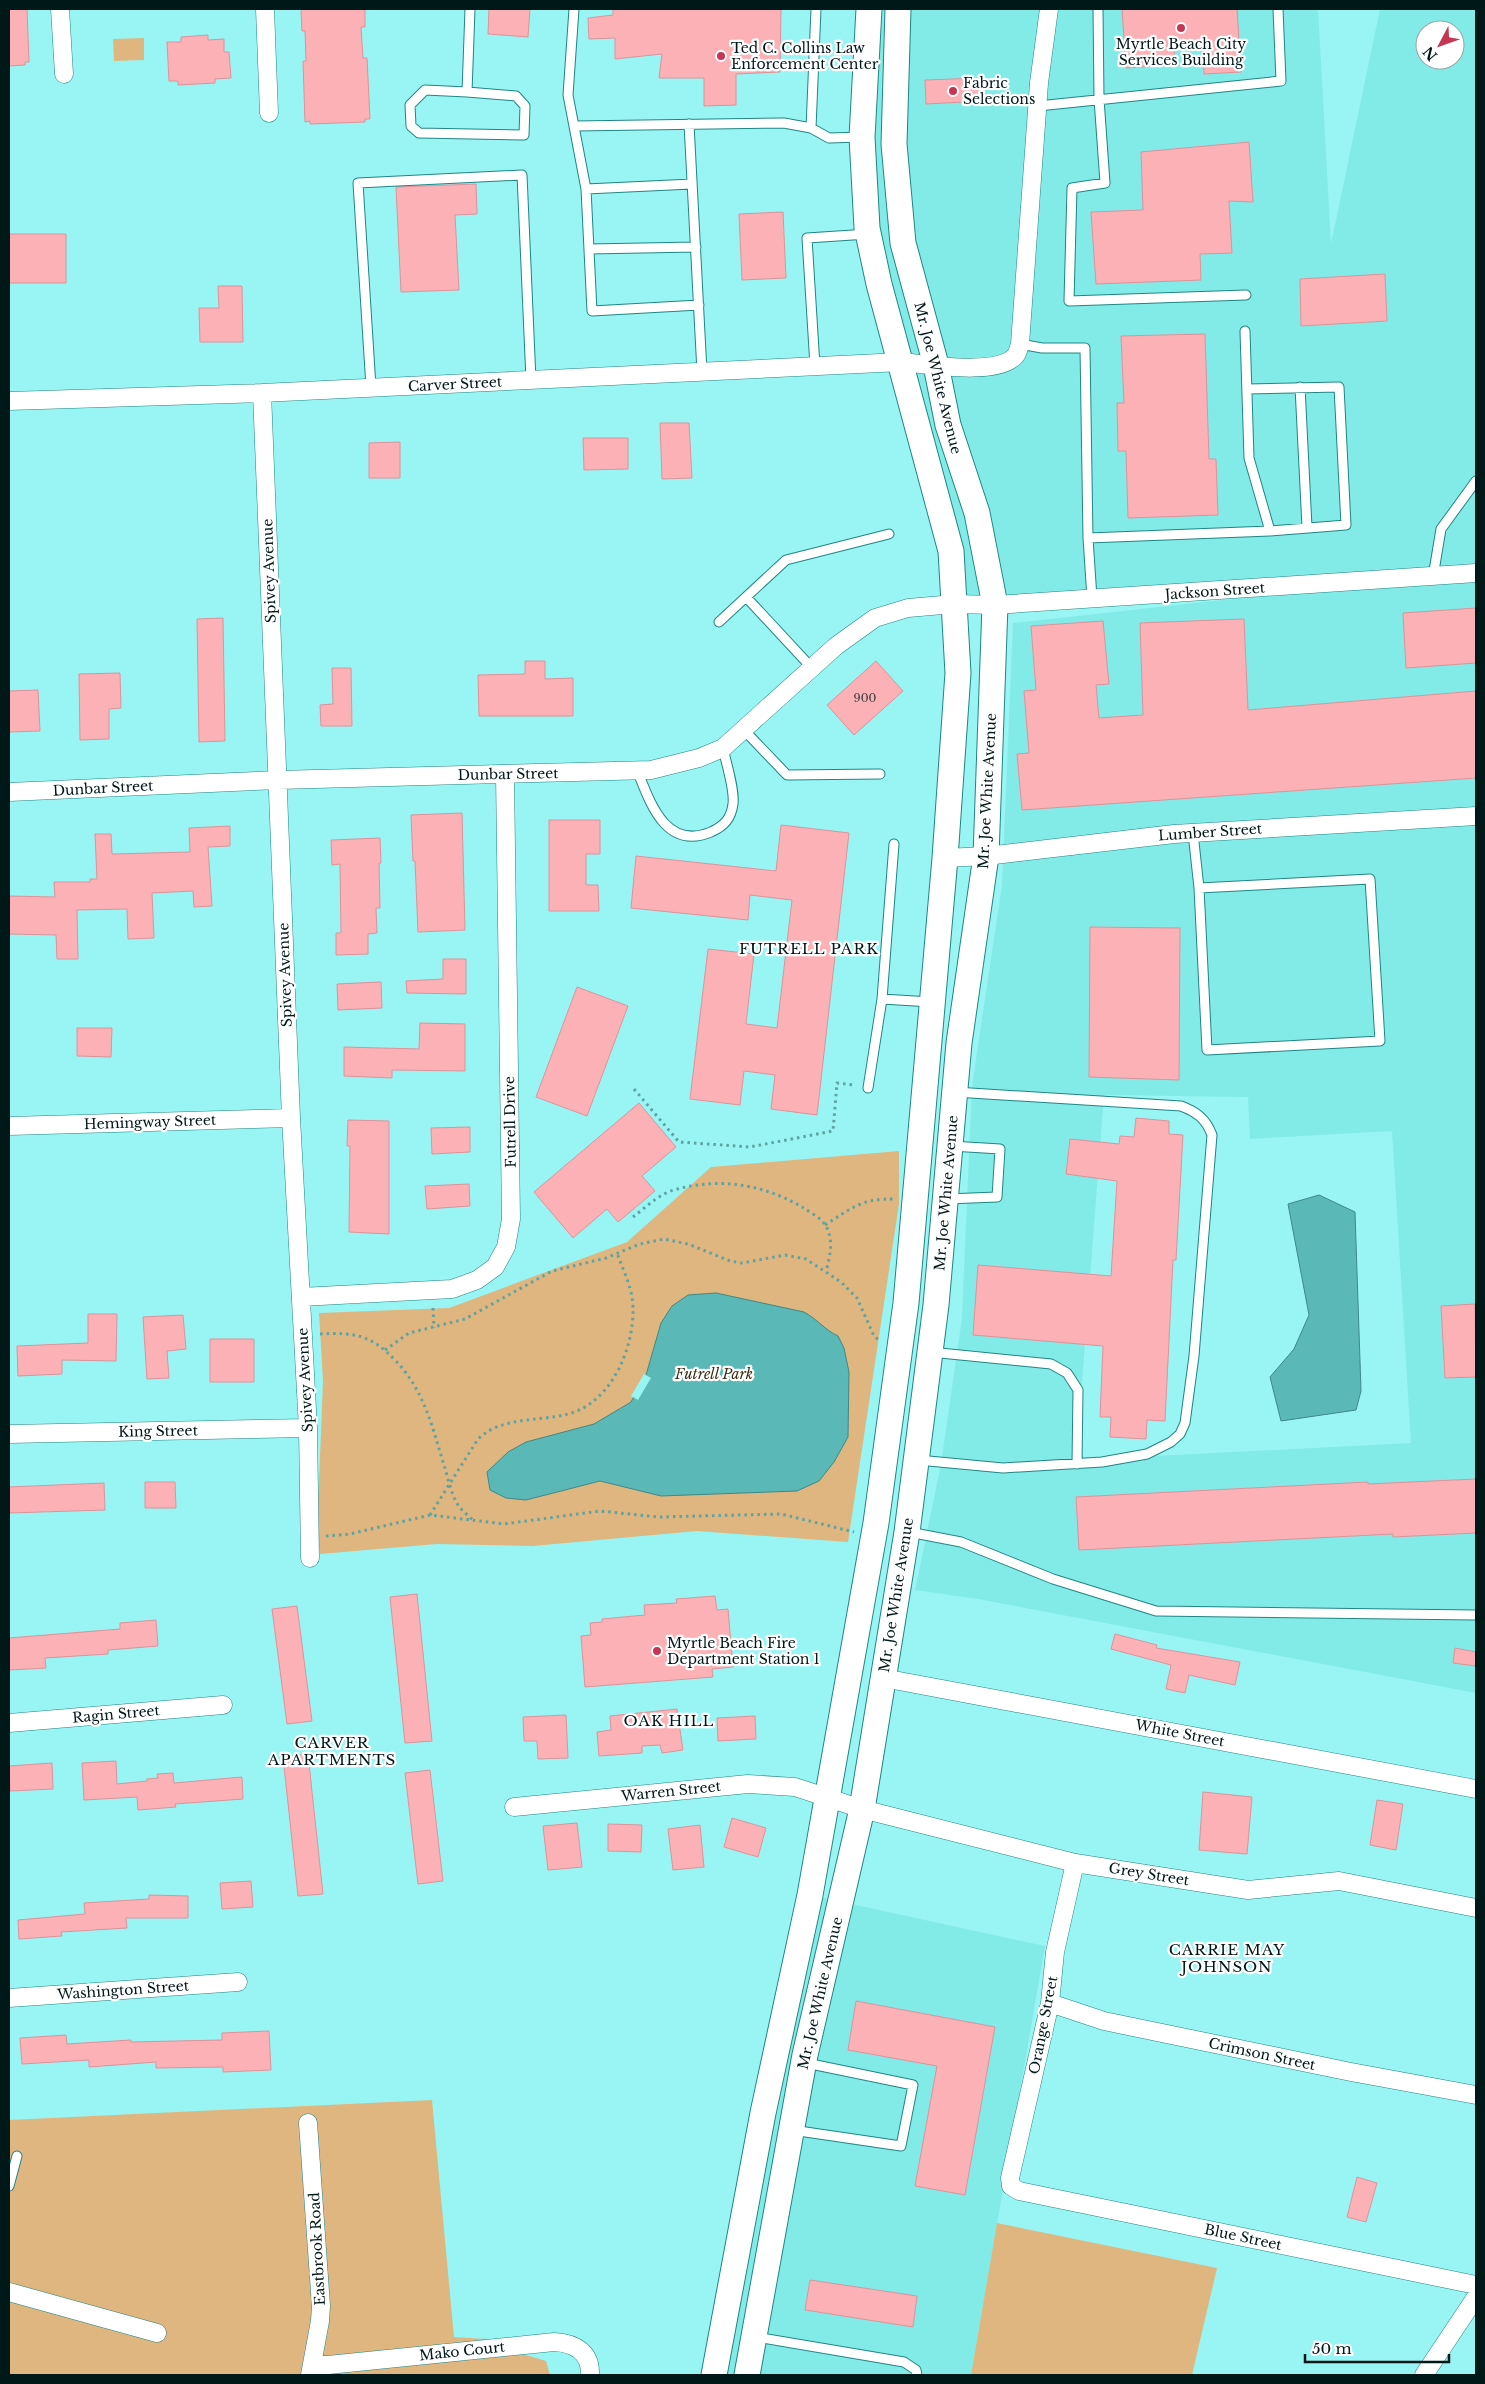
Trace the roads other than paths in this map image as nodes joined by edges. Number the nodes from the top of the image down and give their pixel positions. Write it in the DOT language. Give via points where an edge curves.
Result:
graph roads {
  1 [pos="60,9"];
  2 [pos="265,9"];
  3 [pos="470,9"];
  4 [pos="574,9"];
  5 [pos="816,9"];
  6 [pos="869,9"];
  7 [pos="898,9"];
  8 [pos="1048,9"];
  9 [pos="1098,9"];
  10 [pos="1278,9"];
  11 [pos="64,74"];
  12 [pos="467,92"];
  13 [pos="1099,99"];
  14 [pos="1038,106"];
  15 [pos="269,113"];
  16 [pos="689,124"];
  17 [pos="575,126"];
  18 [pos="811,128"];
  19 [pos="862,136"];
  20 [pos="692,184"];
  21 [pos="586,189"];
  22 [pos="868,234"];
  23 [pos="696,247"];
  24 [pos="589,249"];
  25 [pos="1246,295"];
  26 [pos="699,306"];
  27 [pos="1245,331"];
  28 [pos="1020,344"];
  29 [pos="900,362"];
  30 [pos="936,365"];
  31 [pos="815,366"];
  32 [pos="702,372"];
  33 [pos="531,380"];
  34 [pos="1300,387"];
  35 [pos="371,388"];
  36 [pos="1247,390"];
  37 [pos="262,393"];
  38 [pos="9,401"];
  39 [pos="1476,481"];
  40 [pos="1307,527"];
  41 [pos="1270,530"];
  42 [pos="889,534"];
  43 [pos="1088,538"];
  44 [pos="1476,573"];
  45 [pos="1433,577"];
  46 [pos="746,596"];
  47 [pos="1092,598"];
  48 [pos="954,604"];
  49 [pos="995,605"];
  50 [pos="719,622"];
  51 [pos="811,668"];
  52 [pos="744,730"];
  53 [pos="723,748"];
  54 [pos="637,770"];
  55 [pos="505,774"];
  56 [pos="880,774"];
  57 [pos="278,780"];
  58 [pos="9,792"];
  59 [pos="1476,816"];
  60 [pos="1193,833"];
  61 [pos="894,844"];
  62 [pos="986,856"];
  63 [pos="945,858"];
  64 [pos="1199,888"];
  65 [pos="882,999"];
  66 [pos="932,1002"];
  67 [pos="868,1088"];
  68 [pos="955,1092"];
  69 [pos="291,1118"];
  70 [pos="9,1126"];
  71 [pos="950,1146"];
  72 [pos="946,1199"];
  73 [pos="301,1298"];
  74 [pos="930,1352"];
  75 [pos="308,1428"];
  76 [pos="9,1434"];
  77 [pos="915,1459"];
  78 [pos="1077,1464"];
  79 [pos="907,1532"];
  80 [pos="310,1558"];
  81 [pos="1476,1615"];
  82 [pos="883,1678"];
  83 [pos="223,1705"];
  84 [pos="9,1723"];
  85 [pos="1476,1789"];
  86 [pos="827,1797"];
  87 [pos="514,1807"];
  88 [pos="862,1809"];
  89 [pos="1075,1862"];
  90 [pos="1476,1908"];
  91 [pos="238,1982"];
  92 [pos="9,1998"];
  93 [pos="1050,2003"];
  94 [pos="804,2062"];
  95 [pos="1476,2095"];
  96 [pos="308,2123"];
  97 [pos="792,2130"];
  98 [pos="17,2156"];
  99 [pos="9,2186"];
  100 [pos="1011,2186"];
  101 [pos="1476,2285"];
  102 [pos="9,2292"];
  103 [pos="1476,2297"];
  104 [pos="157,2333"];
  105 [pos="754,2337"];
  106 [pos="311,2370"];
  107 [pos="590,2375"];
  108 [pos="714,2375"];
  109 [pos="747,2375"];
  110 [pos="917,2375"];
  111 [pos="1424,2375"];
  1 -- 11 [label="street"];
  2 -- 15 [label="street"];
  3 -- 12 [label="lane"];
  4 -- 17 [label="lane" via="568,95"];
  5 -- 18 [label="lane"];
  6 -- 19 [label="main road"];
  7 -- 30 [label="main road, Mr. Joe White Avenue" via="894,144 903,243"];
  8 -- 14 [label="street"];
  9 -- 13 [label="lane"];
  10 -- 13 [label="lane" via="1281,81"];
  12 -- 12 [label="lane" via="516,96 525,106 524,134 419,133 411,126 410,104 425,90"];
  13 -- 14 [label="lane"];
  13 -- 25 [label="lane" via="1105,183 1072,188 1069,301"];
  14 -- 28 [label="street"];
  16 -- 17 [label="lane"];
  16 -- 18 [label="lane" via="784,123"];
  16 -- 20 [label="lane"];
  17 -- 21 [label="lane"];
  18 -- 19 [label="lane" via="829,138"];
  19 -- 22 [label="main road"];
  20 -- 21 [label="lane"];
  20 -- 23 [label="lane"];
  21 -- 24 [label="lane"];
  22 -- 29 [label="main road"];
  22 -- 31 [label="lane" via="807,238"];
  23 -- 24 [label="lane"];
  23 -- 26 [label="lane"];
  24 -- 26 [label="lane" via="592,311"];
  26 -- 32 [label="lane"];
  27 -- 36 [label="lane"];
  28 -- 30 [label="street, Carver Street" via="1016,354 1004,363 987,367"];
  28 -- 43 [label="lane" via="1042,348 1085,348"];
  29 -- 30 [label="street, Carver Street"];
  29 -- 31 [label="street, Carver Street"];
  29 -- 48 [label="main road" via="951,551"];
  30 -- 49 [label="main road, Mr. Joe White Avenue" via="948,426 977,512"];
  31 -- 32 [label="street, Carver Street"];
  32 -- 33 [label="street, Carver Street"];
  33 -- 35 [label="street, Carver Street"];
  33 -- 35 [label="lane" via="522,175 367,182 358,183"];
  34 -- 36 [label="lane"];
  34 -- 40 [label="lane"];
  34 -- 40 [label="lane" via="1339,387 1346,525"];
  35 -- 37 [label="street, Carver Street"];
  36 -- 41 [label="lane" via="1249,458"];
  37 -- 38 [label="street, Carver Street"];
  37 -- 57 [label="street, Spivey Avenue"];
  39 -- 45 [label="lane" via="1441,529"];
  40 -- 41 [label="lane"];
  41 -- 43 [label="lane"];
  42 -- 46 [label="lane" via="786,560"];
  43 -- 47 [label="lane"];
  44 -- 45 [label="street, Jackson Street"];
  45 -- 47 [label="street, Jackson Street"];
  46 -- 50 [label="lane"];
  46 -- 51 [label="lane"];
  47 -- 49 [label="street, Jackson Street"];
  48 -- 49 [label="street, Jackson Street"];
  48 -- 51 [label="street, Dunbar Street" via="908,608 875,618"];
  48 -- 63 [label="main road" via="958,673"];
  49 -- 62 [label="main road, Mr. Joe White Avenue"];
  51 -- 52 [label="street, Dunbar Street"];
  52 -- 53 [label="street, Dunbar Street"];
  52 -- 56 [label="lane" via="787,775"];
  53 -- 54 [label="street, Dunbar Street" via="699,758 651,770"];
  53 -- 54 [label="lane" via="734,802 730,817 722,827 708,833 691,836 667,827 655,814"];
  54 -- 55 [label="street, Dunbar Street"];
  55 -- 57 [label="street, Dunbar Street"];
  55 -- 73 [label="street, Futrell Drive" via="511,1219 506,1247 495,1267 477,1280 452,1289"];
  57 -- 58 [label="street, Dunbar Street"];
  57 -- 69 [label="street, Spivey Avenue"];
  59 -- 60 [label="street, Lumber Street"];
  60 -- 62 [label="street, Lumber Street"];
  60 -- 64 [label="lane"];
  61 -- 65 [label="lane"];
  62 -- 63 [label="street, Lumber Street"];
  62 -- 68 [label="main road, Mr. Joe White Avenue"];
  63 -- 66 [label="main road"];
  64 -- 64 [label="lane" via="1206,1050 1380,1041 1370,879"];
  65 -- 66 [label="lane"];
  65 -- 67 [label="lane"];
  66 -- 86 [label="main road" via="900,1347 874,1536"];
  68 -- 71 [label="main road, Mr. Joe White Avenue"];
  68 -- 78 [label="lane" via="1181,1106 1196,1111 1212,1135 1194,1356 1185,1423 1171,1442 1147,1454"];
  69 -- 70 [label="street, Hemingway Street"];
  69 -- 73 [label="street, Spivey Avenue"];
  71 -- 72 [label="main road, Mr. Joe White Avenue"];
  71 -- 72 [label="lane" via="1000,1149 997,1198"];
  72 -- 74 [label="main road, Mr. Joe White Avenue"];
  73 -- 75 [label="street, Spivey Avenue"];
  74 -- 77 [label="main road, Mr. Joe White Avenue"];
  74 -- 78 [label="lane" via="1050,1364 1067,1373 1078,1390"];
  75 -- 76 [label="street, King Street"];
  75 -- 80 [label="street, Spivey Avenue"];
  77 -- 78 [label="lane" via="1003,1468"];
  77 -- 79 [label="main road, Mr. Joe White Avenue"];
  79 -- 81 [label="lane" via="961,1542 1053,1578 1156,1611"];
  79 -- 82 [label="main road, Mr. Joe White Avenue"];
  82 -- 85 [label="street, White Street"];
  82 -- 88 [label="main road, Mr. Joe White Avenue"];
  83 -- 84 [label="street, Ragin Street"];
  86 -- 87 [label="street, Warren Street" via="795,1787 748,1784"];
  86 -- 88 [label="street, Grey Street"];
  86 -- 108 [label="main road"];
  88 -- 89 [label="street, Grey Street"];
  88 -- 94 [label="main road, Mr. Joe White Avenue"];
  89 -- 90 [label="street, Grey Street" via="1248,1890 1339,1881"];
  89 -- 93 [label="street, Orange Street" via="1055,1952"];
  91 -- 92 [label="street, Washington Street"];
  93 -- 95 [label="street, Crimson Street" via="1104,2021"];
  93 -- 100 [label="street, Orange Street" via="1010,2178"];
  94 -- 97 [label="main road, Mr. Joe White Avenue"];
  94 -- 97 [label="lane" via="913,2085 901,2146"];
  96 -- 106 [label="street, Eastbrook Road" via="321,2306"];
  97 -- 105 [label="main road, Mr. Joe White Avenue"];
  98 -- 99 [label="lane"];
  100 -- 101 [label="street, Blue Street"];
  102 -- 104 [label="street"];
  103 -- 111 [label="street"];
  105 -- 109 [label="main road, Mr. Joe White Avenue"];
  105 -- 110 [label="lane" via="904,2362 916,2370"];
  106 -- 107 [label="street, Mako Court" via="328,2365 554,2342 567,2343 581,2350 588,2361"];
}
